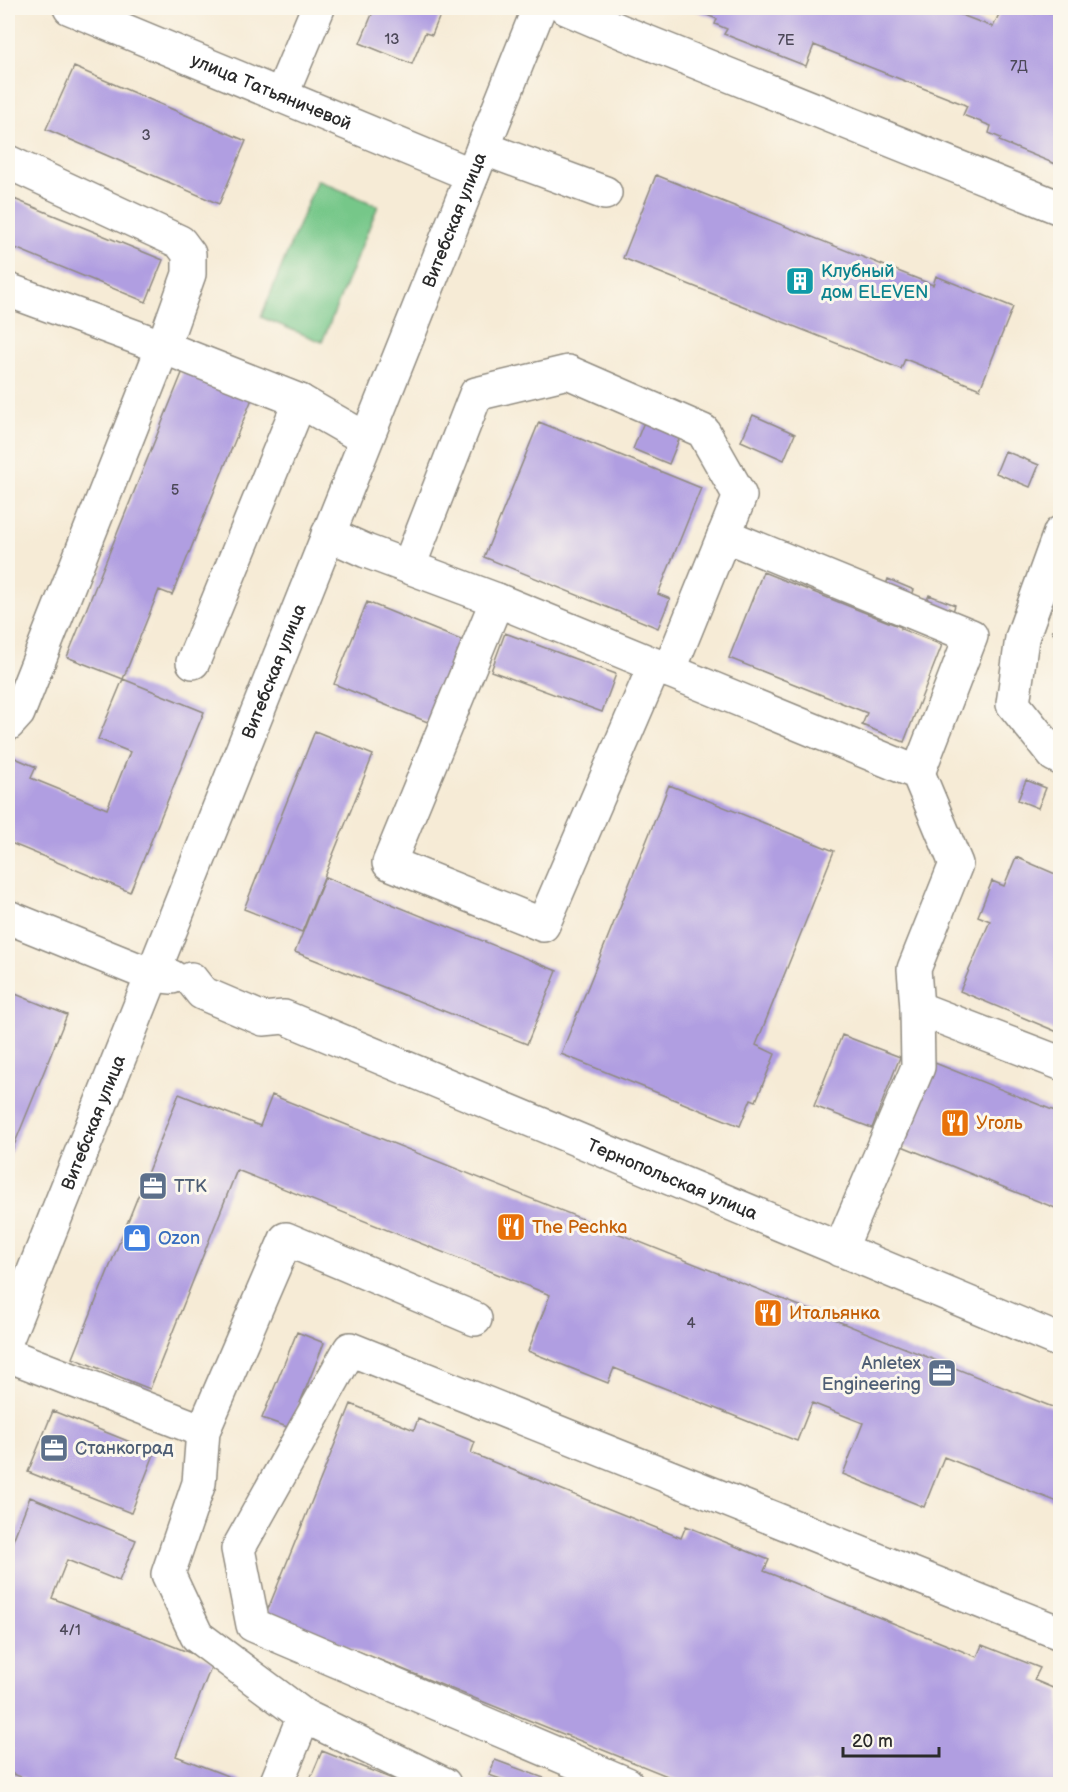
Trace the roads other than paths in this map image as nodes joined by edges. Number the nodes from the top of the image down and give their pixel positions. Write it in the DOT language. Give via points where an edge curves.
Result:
graph roads {
  1 [pos="70,8"];
  2 [pos="318,8"];
  3 [pos="539,8"];
  4 [pos="566,8"];
  5 [pos="617,18"];
  6 [pos="281,96"];
  7 [pos="478,161"];
  8 [pos="8,162"];
  9 [pos="605,193"];
  10 [pos="1060,208"];
  11 [pos="8,290"];
  12 [pos="163,347"];
  13 [pos="300,401"];
  14 [pos="366,439"];
  15 [pos="1060,533"];
  16 [pos="328,534"];
  17 [pos="724,535"];
  18 [pos="409,566"];
  19 [pos="497,600"];
  20 [pos="193,662"];
  21 [pos="662,668"];
  22 [pos="8,724"];
  23 [pos="1060,758"];
  24 [pos="918,773"];
  25 [pos="8,917"];
  26 [pos="151,975"];
  27 [pos="917,1008"];
  28 [pos="1060,1063"];
  29 [pos="840,1250"];
  30 [pos="474,1319"];
  31 [pos="8,1336"];
  32 [pos="1060,1341"];
  33 [pos="8,1355"];
  34 [pos="203,1431"];
  35 [pos="1060,1634"];
  36 [pos="304,1716"];
  37 [pos="276,1785"];
  38 [pos="444,1785"];
  39 [pos="627,1785"];
  1 -- 6 [label="street, улица Татьяничевой"];
  2 -- 6 [label="street"];
  3 -- 7 [label="street, Витебская улица"];
  4 -- 5 [label="street"];
  5 -- 10 [label="street"];
  6 -- 7 [label="street, улица Татьяничевой"];
  7 -- 9 [label="street, улица Татьяничевой"];
  7 -- 14 [label="street, Витебская улица"];
  8 -- 12 [label="street" via="180,242 189,254 189,274"];
  11 -- 12 [label="street"];
  12 -- 13 [label="street"];
  12 -- 22 [label="street" via="18,712"];
  13 -- 14 [label="street"];
  13 -- 20 [label="street"];
  14 -- 16 [label="street, Витебская улица"];
  15 -- 23 [label="street" via="1022,638 1012,704"];
  16 -- 18 [label="street"];
  16 -- 26 [label="street, Витебская улица"];
  17 -- 18 [label="street" via="740,496 704,431 568,372 476,394"];
  17 -- 21 [label="street"];
  17 -- 24 [label="street" via="971,636"];
  18 -- 19 [label="street"];
  19 -- 21 [label="street"];
  19 -- 21 [label="street" via="389,863 543,925"];
  21 -- 24 [label="street"];
  24 -- 27 [label="street" via="956,864 914,969"];
  25 -- 26 [label="street, Тернопольская улица"];
  26 -- 29 [label="street, Тернопольская улица" via="191,979 210,975 270,1000 284,1017"];
  26 -- 31 [label="street, Витебская улица"];
  27 -- 28 [label="street"];
  27 -- 29 [label="street" via="918,1067"];
  29 -- 32 [label="street, Тернопольская улица"];
  30 -- 34 [label="street" via="286,1239"];
  33 -- 34 [label="street"];
  34 -- 36 [label="street" via="199,1483 168,1574 197,1636"];
  35 -- 39 [label="street" via="350,1349 238,1549 253,1625"];
  36 -- 37 [label="street"];
  36 -- 38 [label="street"];
}
